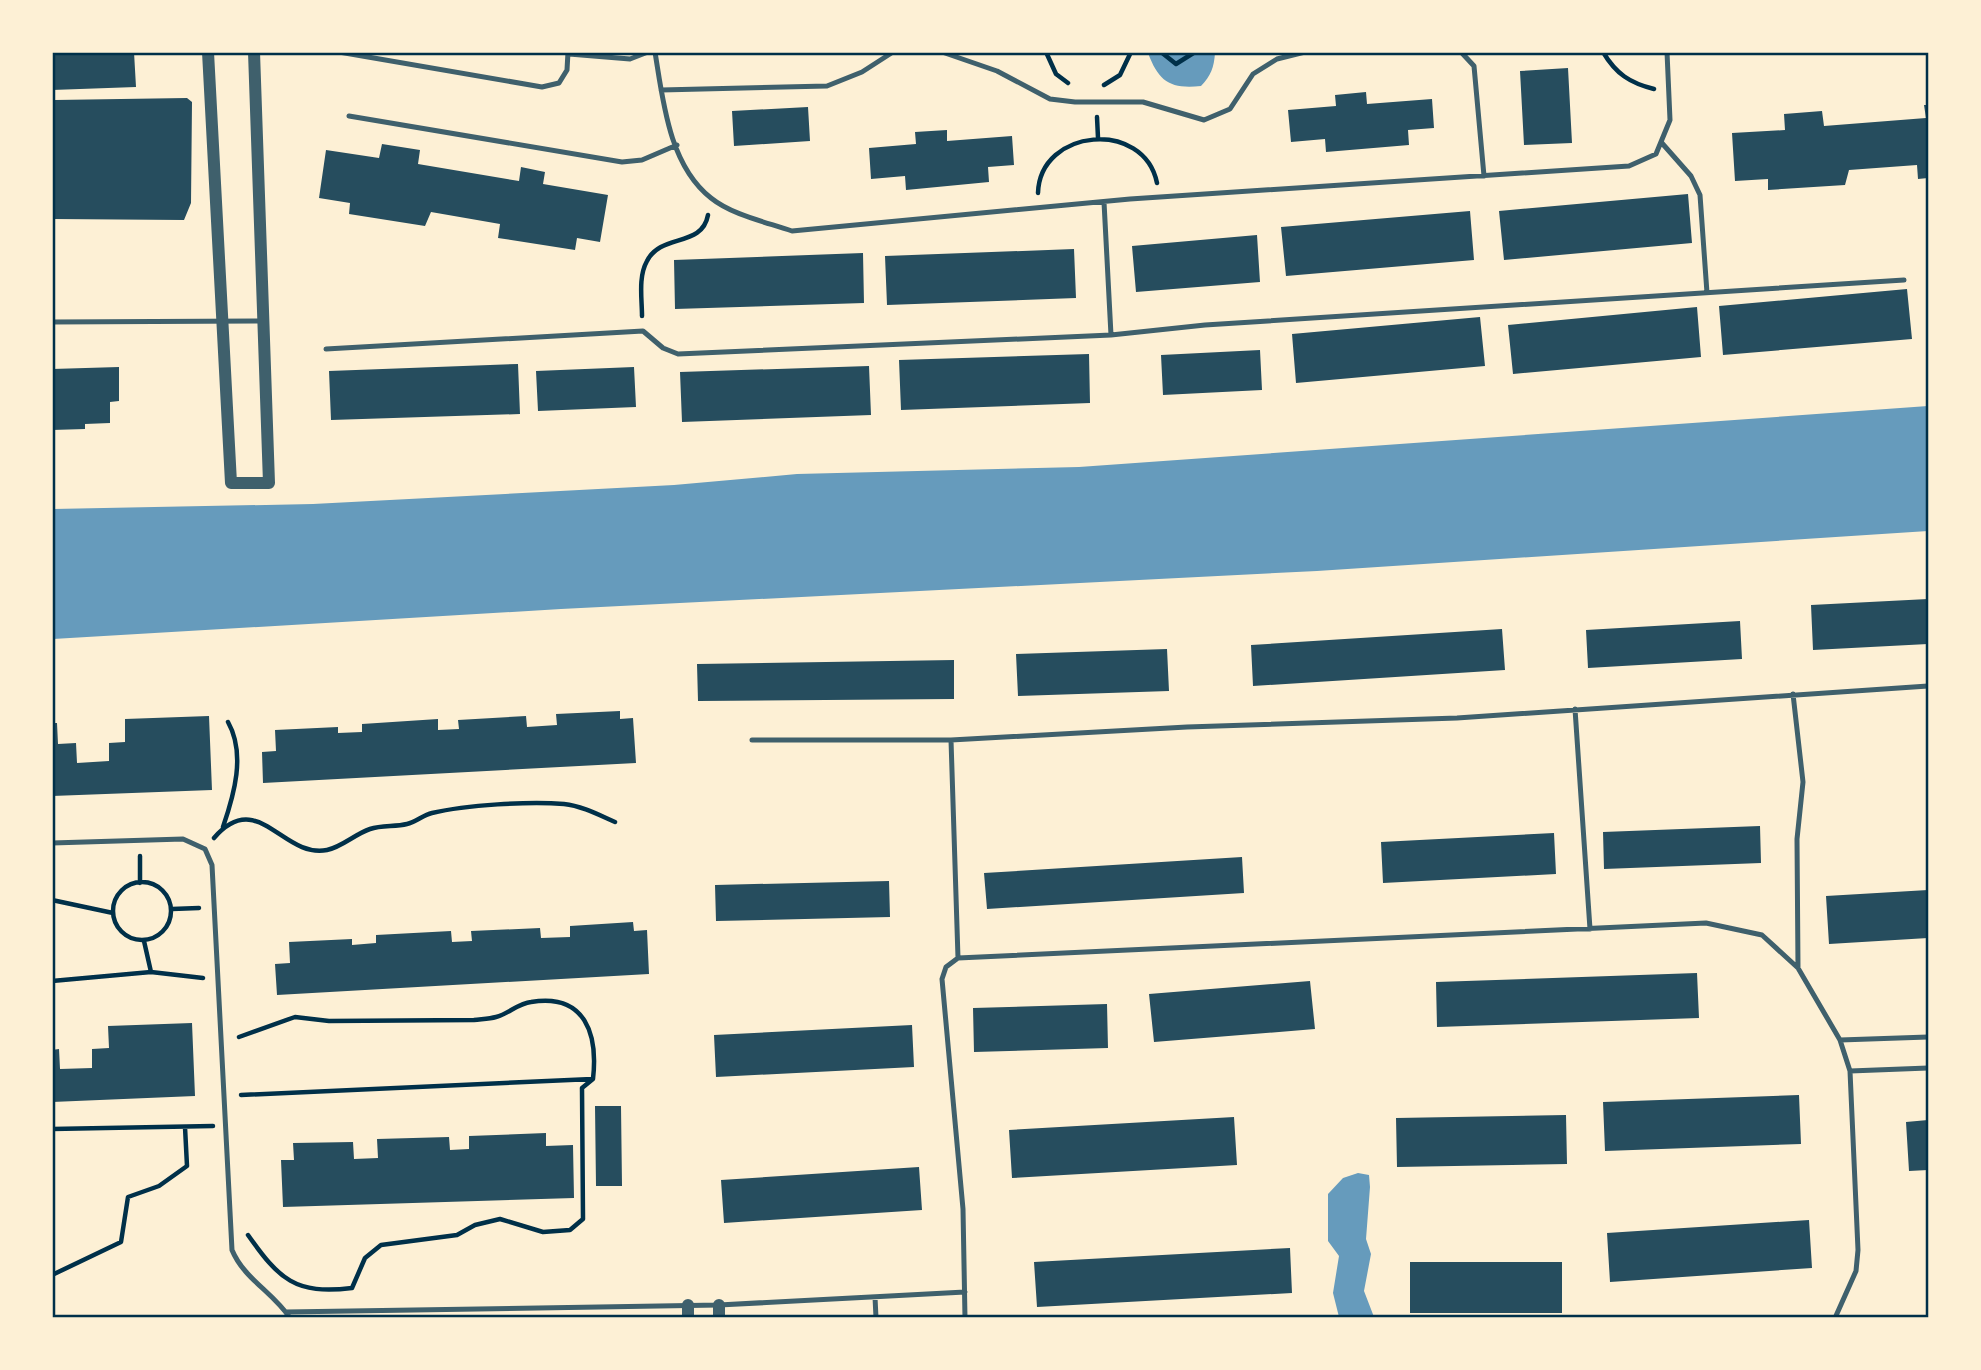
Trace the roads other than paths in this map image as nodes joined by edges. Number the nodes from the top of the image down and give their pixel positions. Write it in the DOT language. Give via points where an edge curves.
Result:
graph roads {
  1 [pos="208,52"];
  2 [pos="246,52"];
  3 [pos="254,52"];
  4 [pos="340,52"];
  5 [pos="648,52"];
  6 [pos="655,52"];
  7 [pos="893,52"];
  8 [pos="942,52"];
  9 [pos="1305,52"];
  10 [pos="1461,52"];
  11 [pos="1667,52"];
  12 [pos="568,53"];
  13 [pos="661,90"];
  14 [pos="349,116"];
  15 [pos="1661,142"];
  16 [pos="677,145"];
  17 [pos="1484,176"];
  18 [pos="1104,202"];
  19 [pos="1904,279"];
  20 [pos="1707,293"];
  21 [pos="221,321"];
  22 [pos="263,321"];
  23 [pos="52,322"];
  24 [pos="1111,335"];
  25 [pos="326,349"];
  26 [pos="1928,686"];
  27 [pos="1793,694"];
  28 [pos="1575,709"];
  29 [pos="752,740"];
  30 [pos="951,740"];
  31 [pos="52,843"];
  32 [pos="1590,929"];
  33 [pos="958,958"];
  34 [pos="1798,968"];
  35 [pos="1928,1037"];
  36 [pos="1840,1040"];
  37 [pos="1928,1068"];
  38 [pos="1850,1071"];
  39 [pos="965,1292"];
  40 [pos="875,1297"];
  41 [pos="688,1311"];
  42 [pos="719,1311"];
  43 [pos="288,1315"];
  44 [pos="876,1318"];
  45 [pos="965,1318"];
  46 [pos="1835,1318"];
  1 -- 2 [label="lane"];
  1 -- 21 [label="street"];
  3 -- 22 [label="street"];
  4 -- 12 [label="lane" via="542,87 559,83 567,70"];
  5 -- 12 [label="lane" via="629,59"];
  6 -- 13 [label="lane"];
  7 -- 13 [label="lane" via="862,72 827,86"];
  8 -- 9 [label="lane" via="997,71 1050,99 1143,102 1204,120 1230,109 1253,74 1277,58"];
  10 -- 17 [label="lane" via="1474,66"];
  11 -- 15 [label="lane" via="1670,120"];
  13 -- 16 [label="lane" via="666,120"];
  14 -- 16 [label="lane" via="622,162 642,160"];
  15 -- 17 [label="lane" via="1656,153 1629,166"];
  15 -- 20 [label="lane" via="1691,176 1700,195"];
  16 -- 18 [label="lane" via="686,167 710,198 792,231"];
  17 -- 18 [label="lane"];
  18 -- 24 [label="lane"];
  19 -- 20 [label="lane"];
  20 -- 24 [label="lane"];
  21 -- 22 [label="lane"];
  21 -- 22 [label="street" via="231,483 270,482"];
  21 -- 23 [label="lane"];
  24 -- 25 [label="lane" via="678,354 643,331"];
  26 -- 27 [label="lane"];
  27 -- 28 [label="lane"];
  27 -- 34 [label="lane" via="1803,782 1797,839"];
  28 -- 30 [label="lane"];
  28 -- 32 [label="lane"];
  29 -- 30 [label="lane"];
  30 -- 33 [label="lane"];
  31 -- 43 [label="lane" via="183,839 205,849 212,865 232,1251 239,1268 280,1302"];
  32 -- 33 [label="lane"];
  32 -- 34 [label="lane" via="1706,923 1729,927 1762,935"];
  33 -- 39 [label="lane" via="946,967 942,979 963,1209"];
  34 -- 36 [label="lane"];
  35 -- 36 [label="lane"];
  36 -- 38 [label="lane"];
  37 -- 38 [label="lane"];
  38 -- 46 [label="lane" via="1858,1250 1856,1271"];
  39 -- 40 [label="lane"];
  39 -- 45 [label="lane"];
  40 -- 42 [label="lane"];
  40 -- 44 [label="lane"];
  41 -- 42 [label="lane"];
  41 -- 43 [label="lane"];
}
